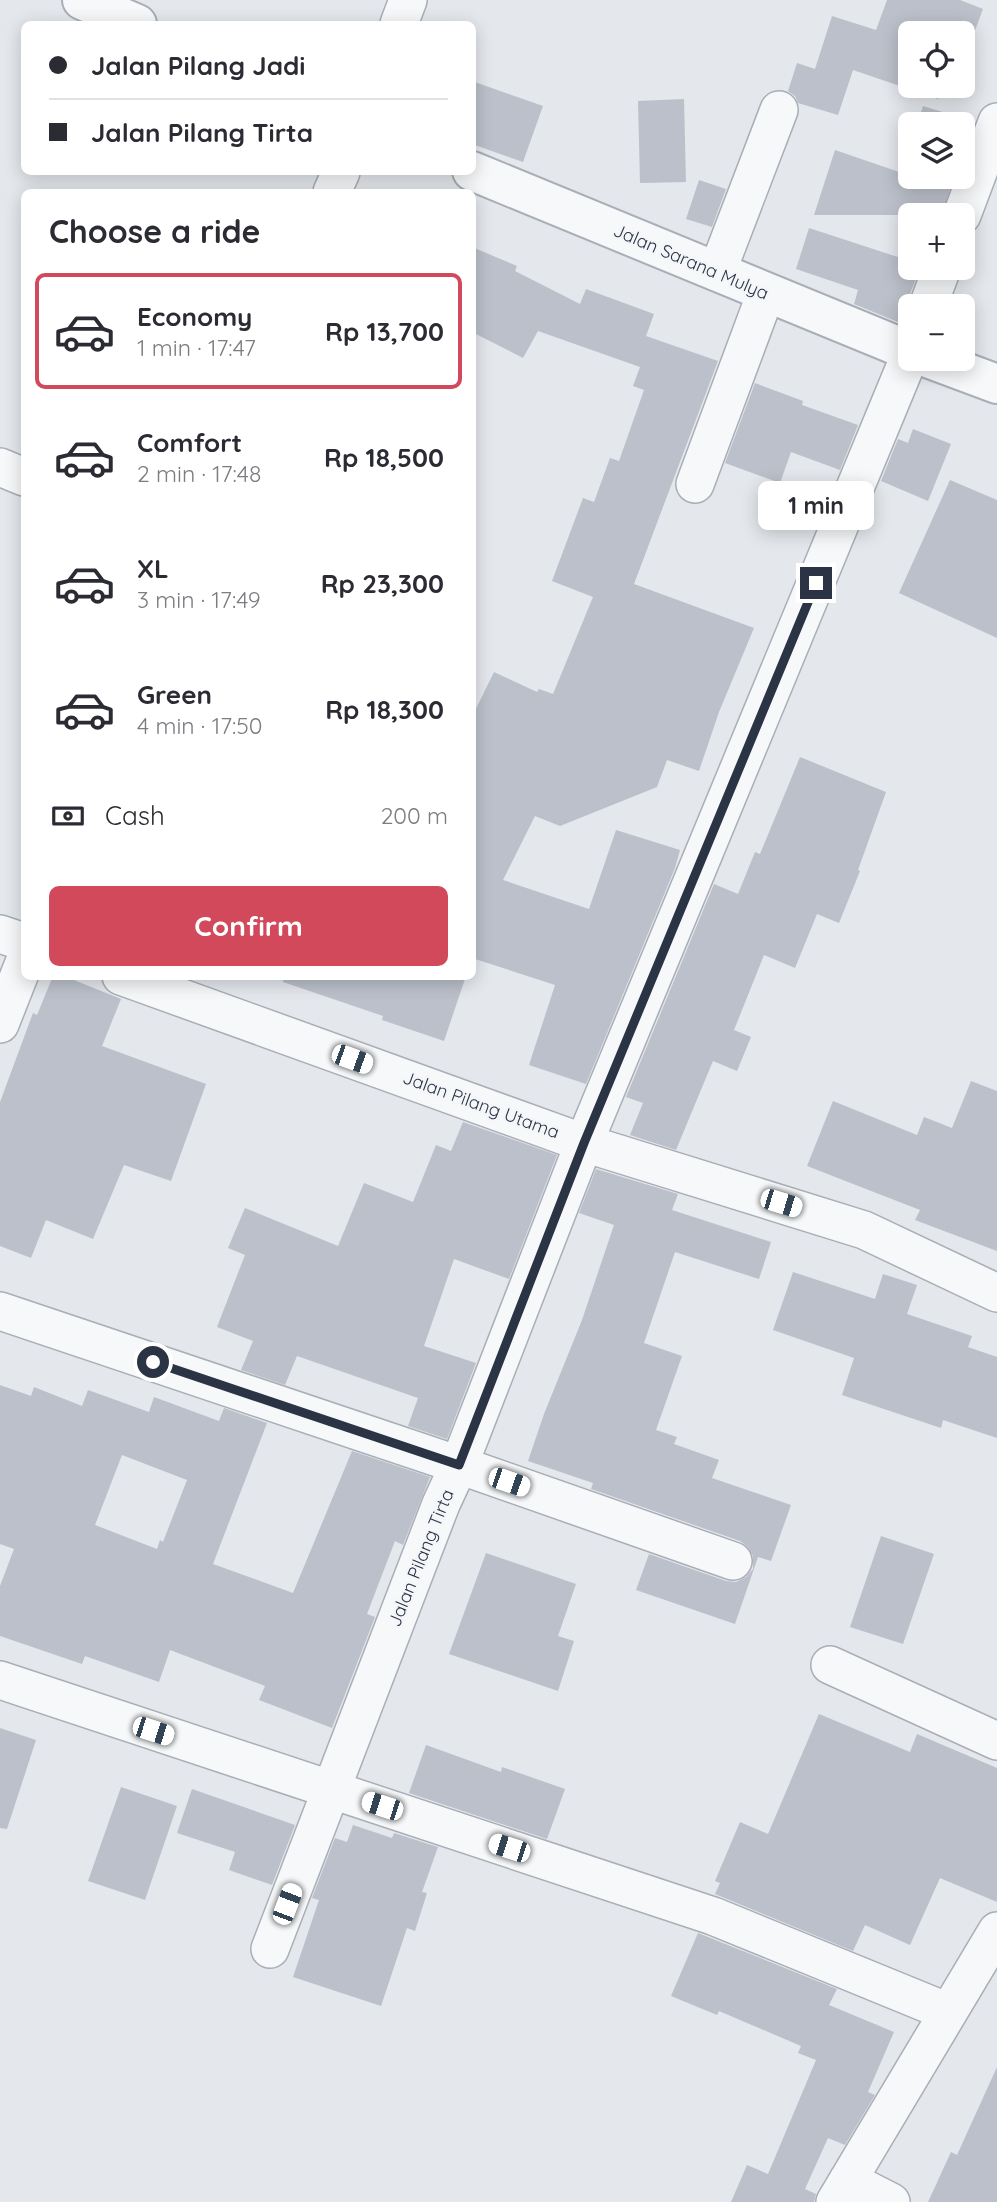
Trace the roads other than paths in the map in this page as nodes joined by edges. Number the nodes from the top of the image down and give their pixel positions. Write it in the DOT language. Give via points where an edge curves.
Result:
graph roads {
  1 [pos="82,0"];
  2 [pos="408,0"];
  3 [pos="130,21"];
  4 [pos="399,21"];
  5 [pos="779,110"];
  6 [pos="997,122"];
  7 [pos="476,173"];
  8 [pos="967,203"];
  9 [pos="716,272"];
  10 [pos="766,293"];
  11 [pos="898,348"];
  12 [pos="903,371"];
  13 [pos="962,371"];
  14 [pos="997,384"];
  15 [pos="0,467"];
  16 [pos="21,476"];
  17 [pos="695,484"];
  18 [pos="0,934"];
  19 [pos="21,941"];
  20 [pos="21,971"];
  21 [pos="132,980"];
  22 [pos="0,1024"];
  23 [pos="584,1143"];
  24 [pos="997,1293"];
  25 [pos="0,1311"];
  26 [pos="459,1465"];
  27 [pos="733,1562"];
  28 [pos="830,1665"];
  29 [pos="0,1680"];
  30 [pos="997,1741"];
  31 [pos="331,1790"];
  32 [pos="997,1931"];
  33 [pos="270,1950"];
  34 [pos="948,2012"];
  35 [pos="841,2191"];
  36 [pos="891,2202"];
  1 -- 3 [label="street"];
  2 -- 4 [label="street"];
  5 -- 9 [label="street"];
  6 -- 8 [label="street"];
  7 -- 9 [label="street, Jalan Sarana Mulya"];
  9 -- 10 [label="street, Jalan Sarana Mulya"];
  10 -- 11 [label="street, Jalan Sarana Mulya"];
  10 -- 17 [label="street"];
  12 -- 23 [label="street, Jalan Pilang Tirta"];
  13 -- 14 [label="street"];
  15 -- 16 [label="street"];
  18 -- 19 [label="street"];
  20 -- 22 [label="street"];
  21 -- 23 [label="street, Jalan Pilang Utama"];
  23 -- 24 [label="street, Jalan Pilang Utama" via="864,1230"];
  23 -- 26 [label="street, Jalan Pilang Tirta"];
  25 -- 26 [label="street"];
  26 -- 27 [label="street"];
  26 -- 31 [label="street, Jalan Pilang Tirta"];
  28 -- 30 [label="street"];
  29 -- 31 [label="street"];
  31 -- 33 [label="street, Jalan Pilang Tirta"];
  31 -- 34 [label="street" via="713,1916"];
  32 -- 34 [label="street"];
  34 -- 35 [label="street"];
  35 -- 36 [label="street"];
}
